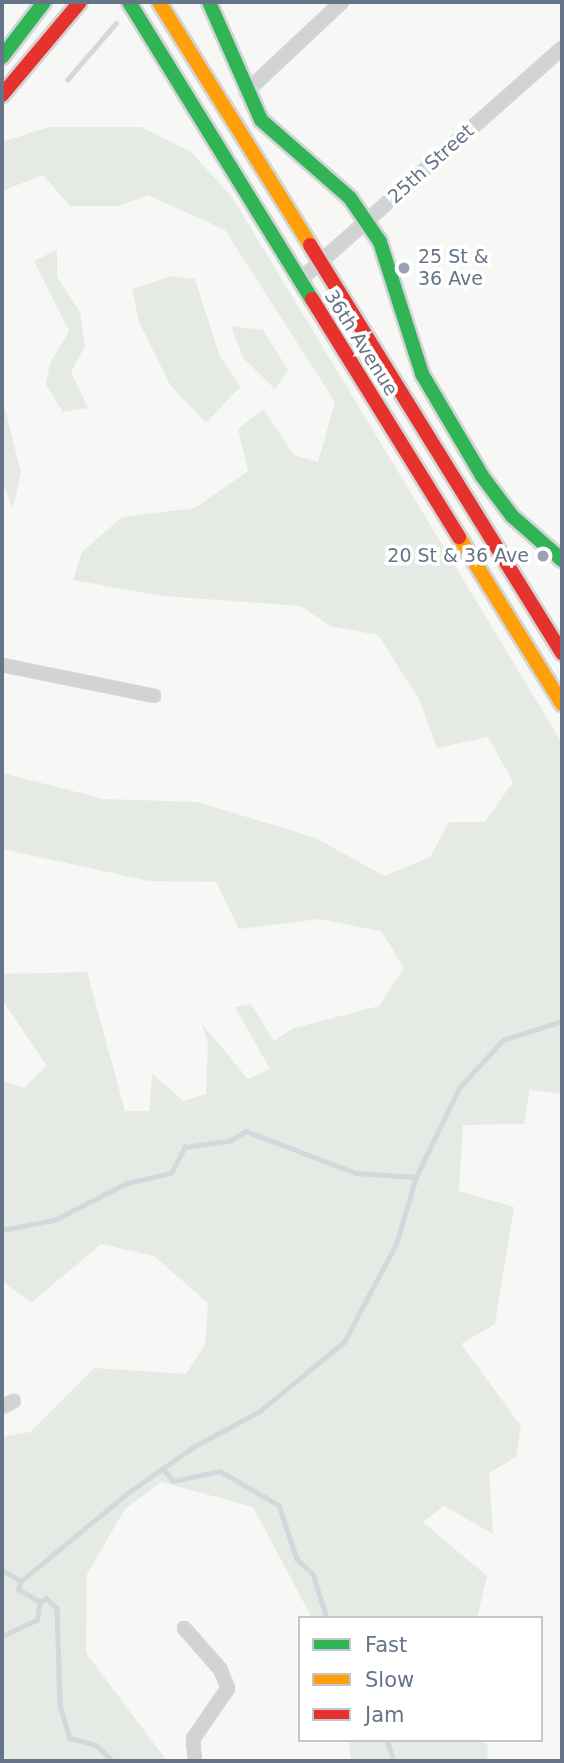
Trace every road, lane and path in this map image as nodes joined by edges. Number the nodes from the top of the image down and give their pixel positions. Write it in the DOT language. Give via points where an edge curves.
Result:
graph roads {
  1 [pos="44,2"];
  2 [pos="87,2"];
  3 [pos="159,2"];
  4 [pos="209,2"];
  5 [pos="342,2"];
  6 [pos="77,6"];
  7 [pos="129,6"];
  8 [pos="562,48"];
  9 [pos="2,57"];
  10 [pos="246,92"];
  11 [pos="2,95"];
  12 [pos="367,222"];
  13 [pos="320,263"];
  14 [pos="300,280"];
  15 [pos="562,560"];
  16 [pos="562,653"];
  17 [pos="2,666"];
  18 [pos="154,696"];
  19 [pos="562,704"];
  20 [pos="14,1401"];
  21 [pos="2,1406"];
  22 [pos="184,1628"];
  23 [pos="195,1761"];
  1 -- 9 [label="main road"];
  2 -- 6 [label="main road"];
  3 -- 13 [label="main road, 36th Avenue"];
  4 -- 10 [label="main road, 36th Avenue"];
  5 -- 10 [label="street"];
  6 -- 11 [label="main road"];
  7 -- 14 [label="main road, 36th Avenue"];
  8 -- 12 [label="street, 25th Street"];
  10 -- 12 [label="main road, 36th Avenue" via="279,140 341,190"];
  12 -- 13 [label="street, 25th Street"];
  12 -- 15 [label="main road, 36th Avenue" via="380,242 437,402 495,495"];
  13 -- 14 [label="street, 25th Street"];
  13 -- 16 [label="main road, 36th Avenue"];
  14 -- 19 [label="main road, 36th Avenue"];
  17 -- 18 [label="street"];
  20 -- 21 [label="street"];
  22 -- 23 [label="street" via="220,1669 228,1688 193,1740"];
}
